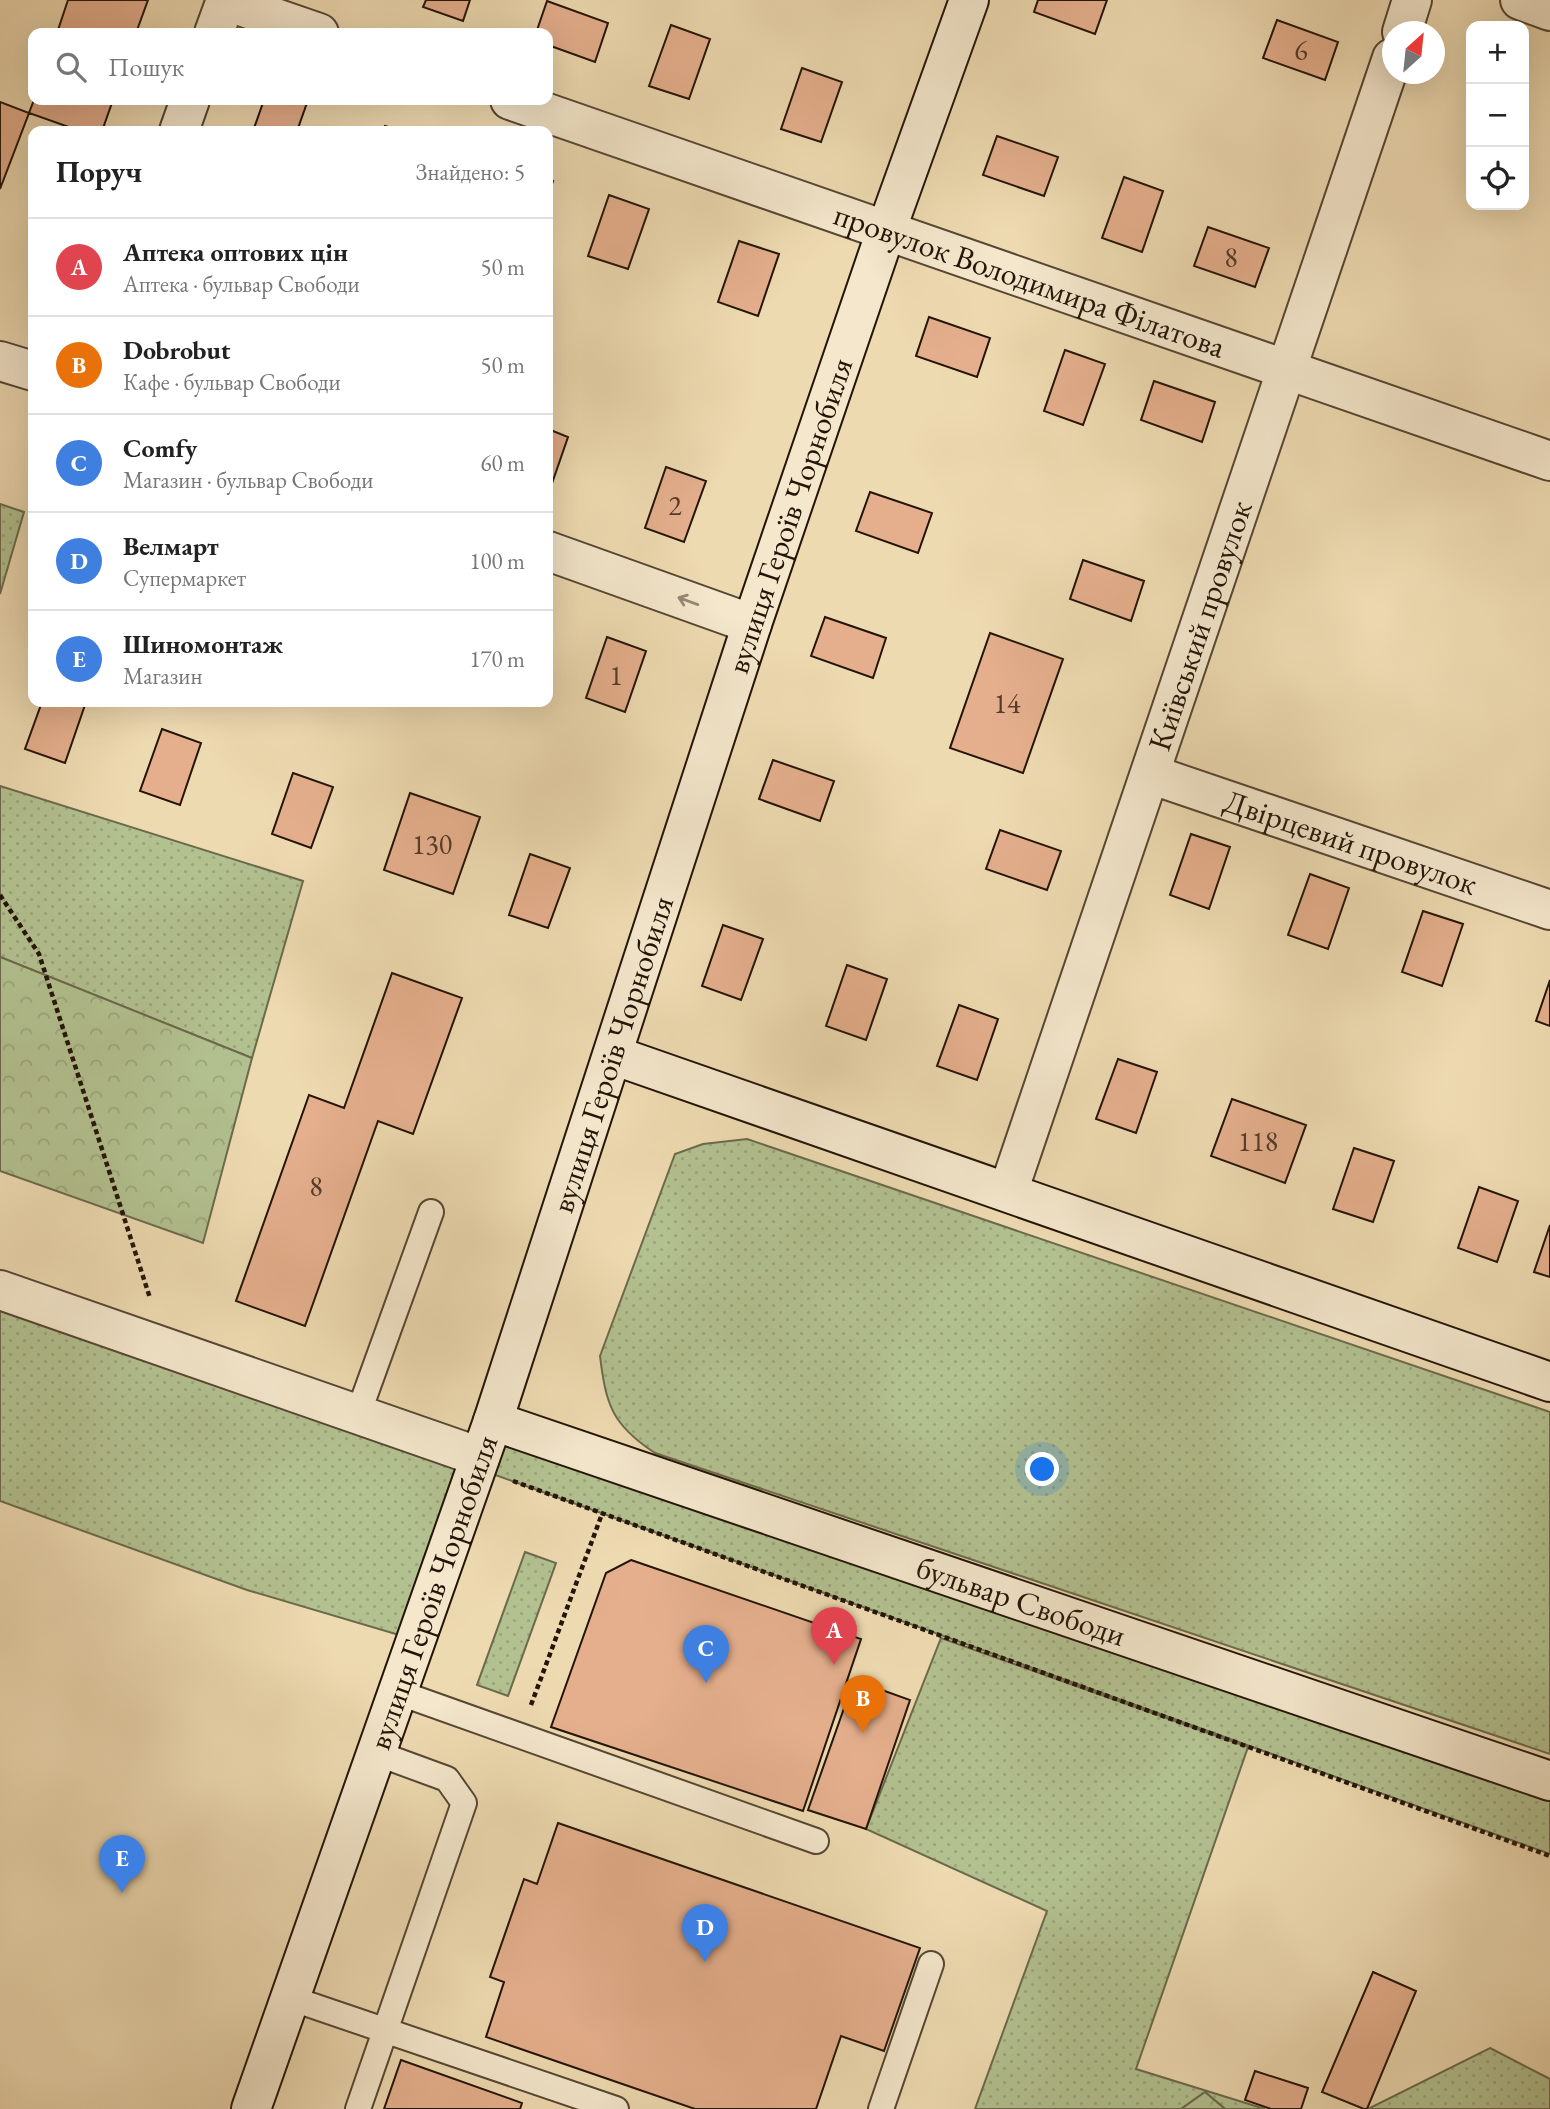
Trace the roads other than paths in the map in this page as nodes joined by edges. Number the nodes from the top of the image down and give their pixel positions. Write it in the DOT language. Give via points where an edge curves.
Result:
graph roads {
  1 [pos="969,0"];
  2 [pos="1412,0"];
  3 [pos="1520,0"];
  4 [pos="1550,10"];
  5 [pos="222,11"];
  6 [pos="1405,21"];
  7 [pos="297,28"];
  8 [pos="1383,84"];
  9 [pos="188,105"];
  10 [pos="524,105"];
  11 [pos="181,126"];
  12 [pos="886,231"];
  13 [pos="0,361"];
  14 [pos="1288,368"];
  15 [pos="28,369"];
  16 [pos="1550,461"];
  17 [pos="553,553"];
  18 [pos="752,624"];
  19 [pos="1150,774"];
  20 [pos="1550,911"];
  21 [pos="613,1055"];
  22 [pos="1008,1192"];
  23 [pos="431,1212"];
  24 [pos="0,1290"];
  25 [pos="1550,1382"];
  26 [pos="357,1417"];
  27 [pos="494,1421"];
  28 [pos="478,1462"];
  29 [pos="397,1692"];
  30 [pos="376,1752"];
  31 [pos="1550,1781"];
  32 [pos="816,1841"];
  33 [pos="931,1964"];
  34 [pos="290,1998"];
  35 [pos="251,2109"];
  36 [pos="358,2109"];
  37 [pos="616,2109"];
  38 [pos="881,2109"];
  1 -- 12 [label="street, вулиця Героїв Чорнобиля"];
  2 -- 6 [label="street"];
  3 -- 4 [label="street"];
  5 -- 7 [label="street"];
  8 -- 14 [label="street, Київський провулок"];
  9 -- 11 [label="street"];
  10 -- 12 [label="street, провулок Володимира Філатова"];
  12 -- 14 [label="street, провулок Володимира Філатова"];
  12 -- 18 [label="street, вулиця Героїв Чорнобиля"];
  13 -- 15 [label="street"];
  14 -- 16 [label="street, провулок Володимира Філатова"];
  14 -- 19 [label="street, Київський провулок"];
  18 -- 17 [label="street, one-way"];
  18 -- 21 [label="street, вулиця Героїв Чорнобиля"];
  19 -- 20 [label="street, Двірцевий провулок"];
  19 -- 22 [label="street, Київський провулок"];
  21 -- 22 [label="street"];
  21 -- 27 [label="street, вулиця Героїв Чорнобиля"];
  22 -- 25 [label="street"];
  23 -- 26 [label="lane"];
  24 -- 26 [label="street"];
  26 -- 28 [label="street"];
  27 -- 28 [label="street, вулиця Героїв Чорнобиля"];
  27 -- 31 [label="street, бульвар Свободи"];
  28 -- 29 [label="street, вулиця Героїв Чорнобиля"];
  29 -- 30 [label="street, вулиця Героїв Чорнобиля"];
  29 -- 32 [label="lane"];
  30 -- 34 [label="street, вулиця Героїв Чорнобиля"];
  30 -- 36 [label="lane" via="447,1780 464,1803"];
  33 -- 38 [label="lane"];
  34 -- 35 [label="street, вулиця Героїв Чорнобиля"];
  34 -- 37 [label="lane"];
}
